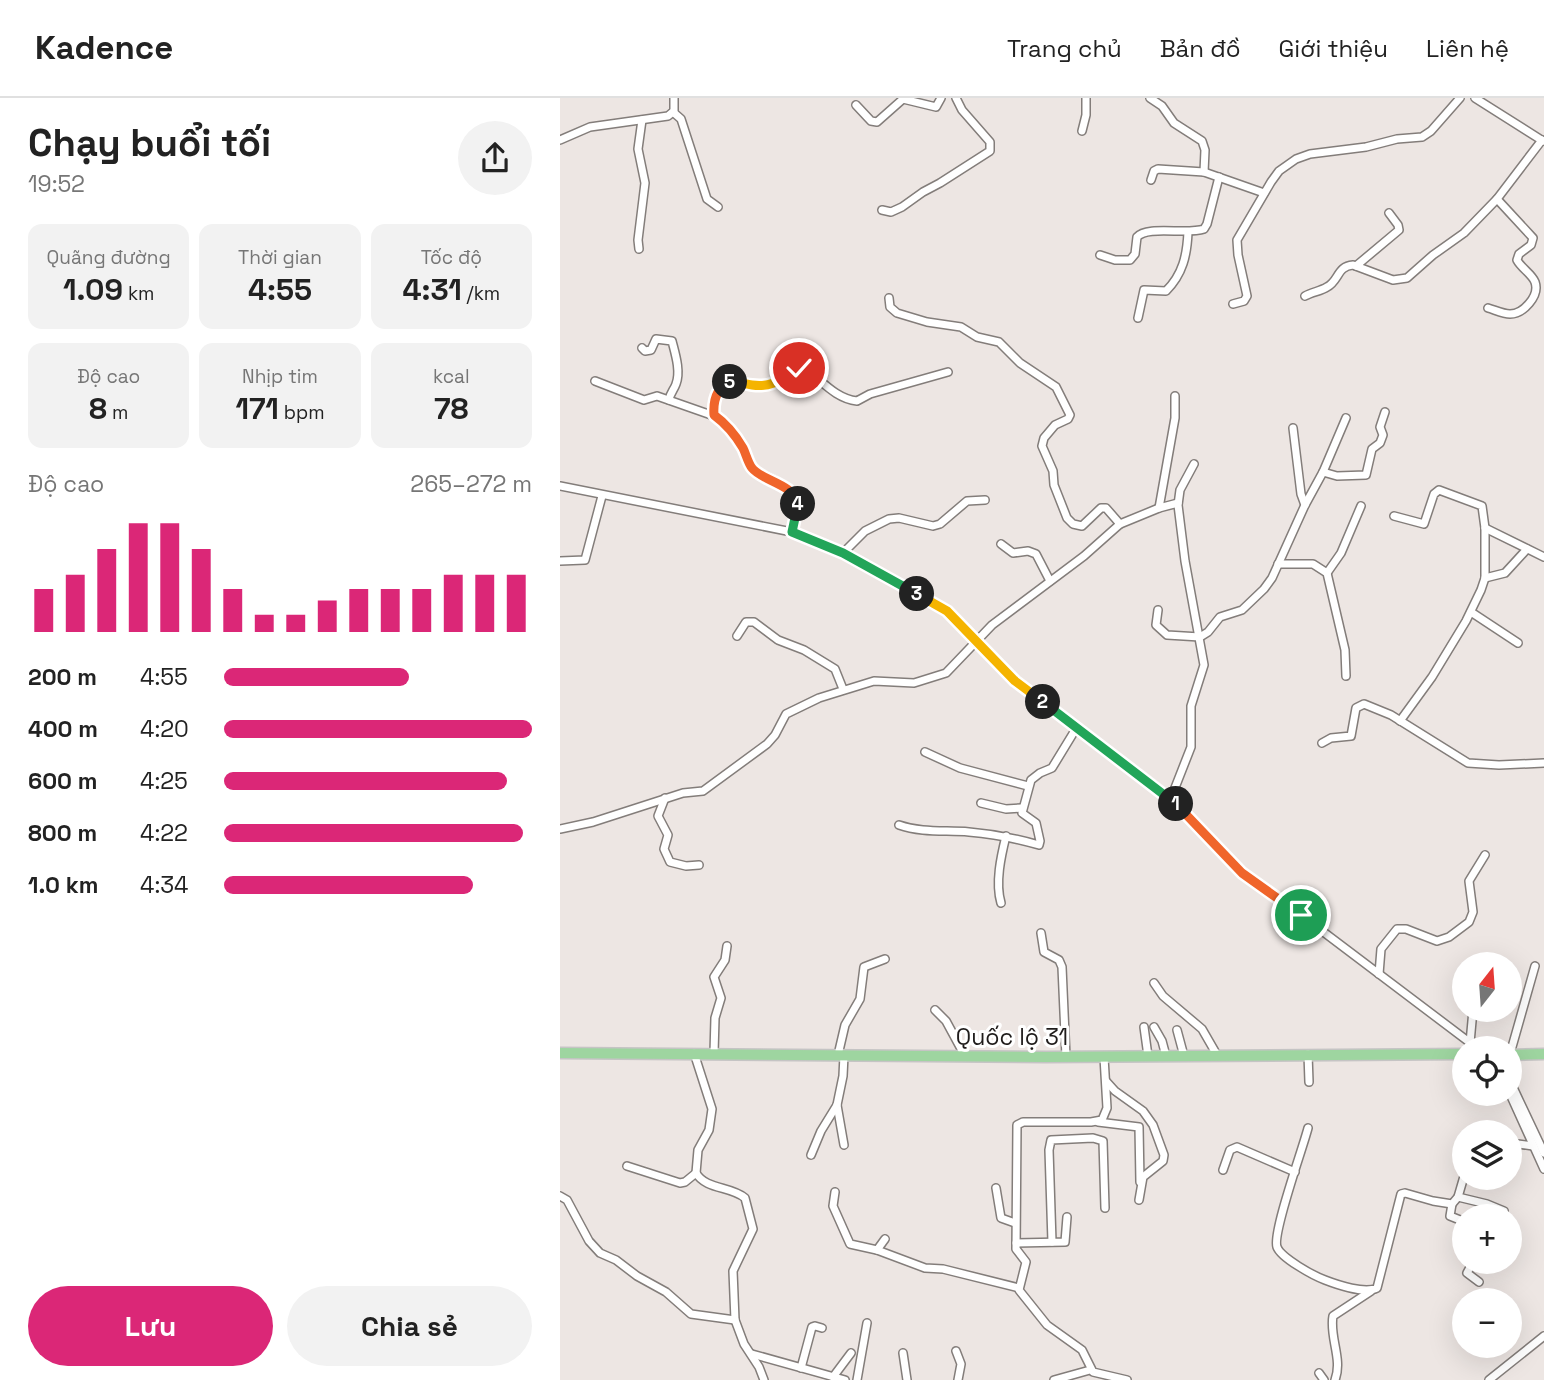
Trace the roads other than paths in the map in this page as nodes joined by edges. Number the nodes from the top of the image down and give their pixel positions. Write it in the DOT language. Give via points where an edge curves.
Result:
graph roads {
  1 [pos="674,98"];
  2 [pos="941,98"];
  3 [pos="956,98"];
  4 [pos="1086,98"];
  5 [pos="1150,98"];
  6 [pos="1460,98"];
  7 [pos="1475,98"];
  8 [pos="1485,101"];
  9 [pos="856,105"];
  10 [pos="673,112"];
  11 [pos="642,120"];
  12 [pos="1082,131"];
  13 [pos="560,140"];
  14 [pos="1543,140"];
  15 [pos="1204,172"];
  16 [pos="1219,177"];
  17 [pos="1151,180"];
  18 [pos="1264,193"];
  19 [pos="1497,199"];
  20 [pos="718,207"];
  21 [pos="882,210"];
  22 [pos="1389,213"];
  23 [pos="1188,232"];
  24 [pos="639,249"];
  25 [pos="1100,255"];
  26 [pos="1356,266"];
  27 [pos="1535,283"];
  28 [pos="1544,286"];
  29 [pos="1305,296"];
  30 [pos="890,298"];
  31 [pos="1233,304"];
  32 [pos="1488,308"];
  33 [pos="1138,318"];
  34 [pos="642,348"];
  35 [pos="948,372"];
  36 [pos="595,381"];
  37 [pos="1175,396"];
  38 [pos="669,400"];
  39 [pos="1385,412"];
  40 [pos="714,415"];
  41 [pos="1346,418"];
  42 [pos="1293,428"];
  43 [pos="1194,464"];
  44 [pos="1322,472"];
  45 [pos="560,486"];
  46 [pos="602,496"];
  47 [pos="985,500"];
  48 [pos="1178,503"];
  49 [pos="1305,505"];
  50 [pos="1361,506"];
  51 [pos="1159,508"];
  52 [pos="1394,516"];
  53 [pos="1119,524"];
  54 [pos="1485,528"];
  55 [pos="792,532"];
  56 [pos="1001,544"];
  57 [pos="1527,549"];
  58 [pos="843,553"];
  59 [pos="1544,558"];
  60 [pos="560,561"];
  61 [pos="1278,565"];
  62 [pos="1326,573"];
  63 [pos="1485,578"];
  64 [pos="1050,581"];
  65 [pos="1158,610"];
  66 [pos="1471,612"];
  67 [pos="737,636"];
  68 [pos="1200,637"];
  69 [pos="976,641"];
  70 [pos="1518,643"];
  71 [pos="1346,676"];
  72 [pos="843,689"];
  73 [pos="1400,721"];
  74 [pos="1077,727"];
  75 [pos="1322,743"];
  76 [pos="925,752"];
  77 [pos="1544,763"];
  78 [pos="1028,786"];
  79 [pos="665,798"];
  80 [pos="1171,798"];
  81 [pos="981,803"];
  82 [pos="1022,808"];
  83 [pos="899,825"];
  84 [pos="560,829"];
  85 [pos="1006,836"];
  86 [pos="1485,855"];
  87 [pos="699,865"];
  88 [pos="1001,903"];
  89 [pos="1041,933"];
  90 [pos="727,946"];
  91 [pos="885,959"];
  92 [pos="1535,966"];
  93 [pos="1379,974"];
  94 [pos="1154,983"];
  95 [pos="935,1010"];
  96 [pos="1144,1027"];
  97 [pos="1154,1027"];
  98 [pos="1177,1030"];
  99 [pos="1461,1036"];
  100 [pos="1516,1036"];
  101 [pos="560,1053"];
  102 [pos="694,1053"];
  103 [pos="714,1053"];
  104 [pos="840,1053"];
  105 [pos="1452,1054"];
  106 [pos="1544,1054"];
  107 [pos="1217,1055"];
  108 [pos="1308,1055"];
  109 [pos="1522,1055"];
  110 [pos="965,1056"];
  111 [pos="1104,1056"];
  112 [pos="1148,1056"];
  113 [pos="1166,1056"];
  114 [pos="1184,1056"];
  115 [pos="1066,1057"];
  116 [pos="1106,1081"];
  117 [pos="1309,1082"];
  118 [pos="837,1105"];
  119 [pos="1517,1106"];
  120 [pos="1521,1106"];
  121 [pos="1098,1122"];
  122 [pos="1308,1128"];
  123 [pos="844,1145"];
  124 [pos="1522,1145"];
  125 [pos="1541,1149"];
  126 [pos="811,1155"];
  127 [pos="627,1166"];
  128 [pos="1544,1169"];
  129 [pos="1223,1170"];
  130 [pos="696,1172"];
  131 [pos="1295,1172"];
  132 [pos="1141,1182"];
  133 [pos="996,1188"];
  134 [pos="1459,1190"];
  135 [pos="835,1192"];
  136 [pos="560,1196"];
  137 [pos="1139,1200"];
  138 [pos="1455,1200"];
  139 [pos="1454,1204"];
  140 [pos="1487,1204"];
  141 [pos="1105,1208"];
  142 [pos="1067,1217"];
  143 [pos="1015,1223"];
  144 [pos="885,1239"];
  145 [pos="1016,1242"];
  146 [pos="1052,1242"];
  147 [pos="877,1250"];
  148 [pos="1467,1274"];
  149 [pos="1479,1282"];
  150 [pos="1018,1288"];
  151 [pos="1371,1291"];
  152 [pos="735,1320"];
  153 [pos="867,1323"];
  154 [pos="822,1328"];
  155 [pos="1544,1336"];
  156 [pos="956,1351"];
  157 [pos="851,1353"];
  158 [pos="903,1353"];
  159 [pos="752,1354"];
  160 [pos="802,1368"];
  161 [pos="1090,1370"];
  162 [pos="834,1377"];
  163 [pos="764,1380"];
  164 [pos="845,1380"];
  165 [pos="857,1380"];
  166 [pos="907,1380"];
  167 [pos="958,1380"];
  168 [pos="1055,1380"];
  169 [pos="1127,1380"];
  170 [pos="1335,1380"];
  171 [pos="1489,1380"];
  1 -- 10 [label="street"];
  2 -- 9 [label="street" via="936,107 903,99 875,122"];
  3 -- 21 [label="street" via="990,142 990,151 902,207"];
  4 -- 12 [label="street"];
  5 -- 15 [label="street" via="1174,123 1202,141"];
  6 -- 18 [label="street" via="1423,137 1306,155 1279,171"];
  7 -- 8 [label="street"];
  8 -- 14 [label="street"];
  10 -- 11 [label="street"];
  10 -- 20 [label="street" via="681,119 708,199"];
  11 -- 13 [label="street" via="590,127"];
  11 -- 24 [label="street" via="638,149 645,183"];
  14 -- 19 [label="street"];
  15 -- 16 [label="street"];
  15 -- 17 [label="street" via="1158,169"];
  16 -- 18 [label="street"];
  16 -- 23 [label="street" via="1206,226"];
  18 -- 31 [label="street" via="1237,240 1247,295"];
  19 -- 26 [label="street" via="1464,233 1407,278 1393,280"];
  19 -- 27 [label="street" via="1533,238 1517,260"];
  22 -- 26 [label="street" via="1399,230"];
  23 -- 25 [label="street" via="1141,232 1128,261"];
  23 -- 33 [label="street" via="1181,270 1166,291 1144,290"];
  26 -- 29 [label="street" via="1343,267 1327,287"];
  27 -- 28 [label="street"];
  27 -- 32 [label="street" via="1531,301 1520,312"];
  30 -- 53 [label="street" via="890,307 897,313 961,327 999,342 1056,387 1070,415 1055,425 1042,446 1066,514 1073,524 1082,526 1106,508"];
  34 -- 38 [label="street" via="651,350 656,339 672,341 677,367"];
  35 -- 40 [label="street" via="857,401 831,392 800,367 775,384 724,384 715,398"];
  36 -- 38 [label="street" via="644,400 654,396"];
  37 -- 51 [label="street"];
  38 -- 40 [label="street"];
  39 -- 44 [label="street" via="1380,427 1383,435 1372,449 1366,475"];
  40 -- 55 [label="street" via="740,444 753,470 798,500"];
  41 -- 44 [label="street"];
  42 -- 49 [label="street"];
  43 -- 48 [label="street"];
  44 -- 49 [label="street"];
  45 -- 46 [label="street"];
  46 -- 55 [label="street"];
  46 -- 60 [label="street" via="585,560"];
  47 -- 58 [label="street" via="961,505 937,526 889,519 865,531"];
  48 -- 51 [label="street"];
  48 -- 68 [label="street"];
  49 -- 61 [label="street"];
  50 -- 62 [label="street" via="1341,553"];
  51 -- 53 [label="street"];
  52 -- 54 [label="street" via="1424,524 1434,492 1439,490 1482,506"];
  53 -- 64 [label="street"];
  54 -- 57 [label="street"];
  54 -- 63 [label="street"];
  55 -- 58 [label="street"];
  56 -- 64 [label="street" via="1013,553 1037,554"];
  57 -- 59 [label="street"];
  57 -- 63 [label="street" via="1504,573"];
  58 -- 69 [label="street" via="947,611"];
  61 -- 62 [label="street" via="1313,564"];
  61 -- 68 [label="street" via="1267,585 1246,606 1220,617"];
  62 -- 71 [label="street" via="1345,650"];
  63 -- 66 [label="street"];
  64 -- 69 [label="street"];
  65 -- 68 [label="street" via="1156,625 1161,632"];
  66 -- 70 [label="street"];
  66 -- 73 [label="street"];
  67 -- 72 [label="street" via="746,622 754,622 778,640 835,669"];
  68 -- 80 [label="street" via="1204,669 1192,706 1191,747"];
  69 -- 72 [label="street" via="941,676 914,683 880,680"];
  69 -- 74 [label="street" via="1015,681"];
  72 -- 79 [label="street" via="790,711 767,744 709,788"];
  73 -- 75 [label="street" via="1360,704 1351,736"];
  73 -- 77 [label="street" via="1468,762"];
  74 -- 78 [label="street" via="1052,768"];
  74 -- 80 [label="street"];
  76 -- 78 [label="street" via="960,768"];
  78 -- 82 [label="street"];
  79 -- 84 [label="street"];
  79 -- 87 [label="street" via="658,816 668,835 664,849 670,862"];
  80 -- 93 [label="street" via="1242,873"];
  81 -- 82 [label="street"];
  82 -- 85 [label="street" via="1023,815 1036,823 1040,844"];
  83 -- 85 [label="street"];
  85 -- 88 [label="street"];
  86 -- 93 [label="street" via="1469,881 1474,912 1469,922 1437,941 1397,929 1381,949"];
  89 -- 115 [label="street" via="1044,952 1062,967"];
  90 -- 103 [label="street" via="725,960 714,977 721,998"];
  91 -- 104 [label="street" via="864,967 860,999 845,1025"];
  92 -- 100 [label="street"];
  93 -- 99 [label="street"];
  94 -- 107 [label="street" via="1202,1029"];
  95 -- 110 [label="street"];
  96 -- 112 [label="street"];
  97 -- 113 [label="street"];
  98 -- 114 [label="street"];
  101 -- 102 [label="highway, Quốc lộ 31"];
  102 -- 103 [label="highway, Quốc lộ 31"];
  102 -- 130 [label="street" via="712,1109"];
  103 -- 104 [label="highway, Quốc lộ 31"];
  104 -- 110 [label="highway, Quốc lộ 31"];
  104 -- 118 [label="street" via="843,1076"];
  105 -- 108 [label="highway, Quốc lộ 31"];
  106 -- 109 [label="highway"];
  107 -- 108 [label="highway, Quốc lộ 31"];
  107 -- 114 [label="highway, Quốc lộ 31"];
  108 -- 117 [label="street"];
  110 -- 115 [label="highway, Quốc lộ 31"];
  111 -- 112 [label="highway, Quốc lộ 31"];
  111 -- 115 [label="highway, Quốc lộ 31"];
  111 -- 116 [label="street"];
  112 -- 113 [label="highway, Quốc lộ 31"];
  113 -- 114 [label="highway, Quốc lộ 31"];
  116 -- 121 [label="street" via="1107,1108"];
  116 -- 132 [label="street" via="1149,1119 1164,1154 1163,1161"];
  118 -- 123 [label="street"];
  118 -- 126 [label="street"];
  119 -- 125 [label="street"];
  120 -- 125 [label="street"];
  121 -- 132 [label="street" via="1139,1126"];
  121 -- 143 [label="street" via="1017,1125"];
  122 -- 131 [label="street"];
  124 -- 125 [label="street"];
  125 -- 128 [label="street"];
  127 -- 130 [label="street" via="680,1183"];
  129 -- 131 [label="street" via="1230,1150 1237,1147"];
  130 -- 152 [label="street" via="704,1182 743,1196 752,1223 752,1233 733,1271"];
  131 -- 151 [label="street" via="1278,1250 1325,1280"];
  132 -- 137 [label="street"];
  133 -- 143 [label="street" via="1001,1218"];
  134 -- 138 [label="street"];
  135 -- 147 [label="street" via="833,1206 847,1241"];
  136 -- 152 [label="street" via="600,1253 666,1292 691,1314"];
  138 -- 139 [label="street"];
  138 -- 140 [label="street"];
  138 -- 151 [label="street" via="1401,1194 1379,1283"];
  141 -- 146 [label="street" via="1102,1141 1051,1140"];
  142 -- 146 [label="street" via="1066,1240"];
  143 -- 145 [label="street"];
  144 -- 147 [label="street"];
  145 -- 146 [label="street"];
  145 -- 150 [label="street" via="1017,1252 1026,1262"];
  147 -- 150 [label="street" via="925,1268"];
  148 -- 149 [label="street"];
  150 -- 161 [label="street" via="1047,1325 1082,1350"];
  151 -- 170 [label="street" via="1332,1316 1338,1367"];
  152 -- 159 [label="street"];
  153 -- 165 [label="street"];
  154 -- 160 [label="street" via="812,1327"];
  155 -- 171 [label="street"];
  156 -- 167 [label="street" via="961,1364"];
  157 -- 162 [label="street"];
  158 -- 166 [label="street"];
  159 -- 160 [label="street"];
  159 -- 163 [label="street"];
  160 -- 162 [label="street"];
  161 -- 168 [label="street"];
  161 -- 169 [label="street"];
  162 -- 164 [label="street"];
}
